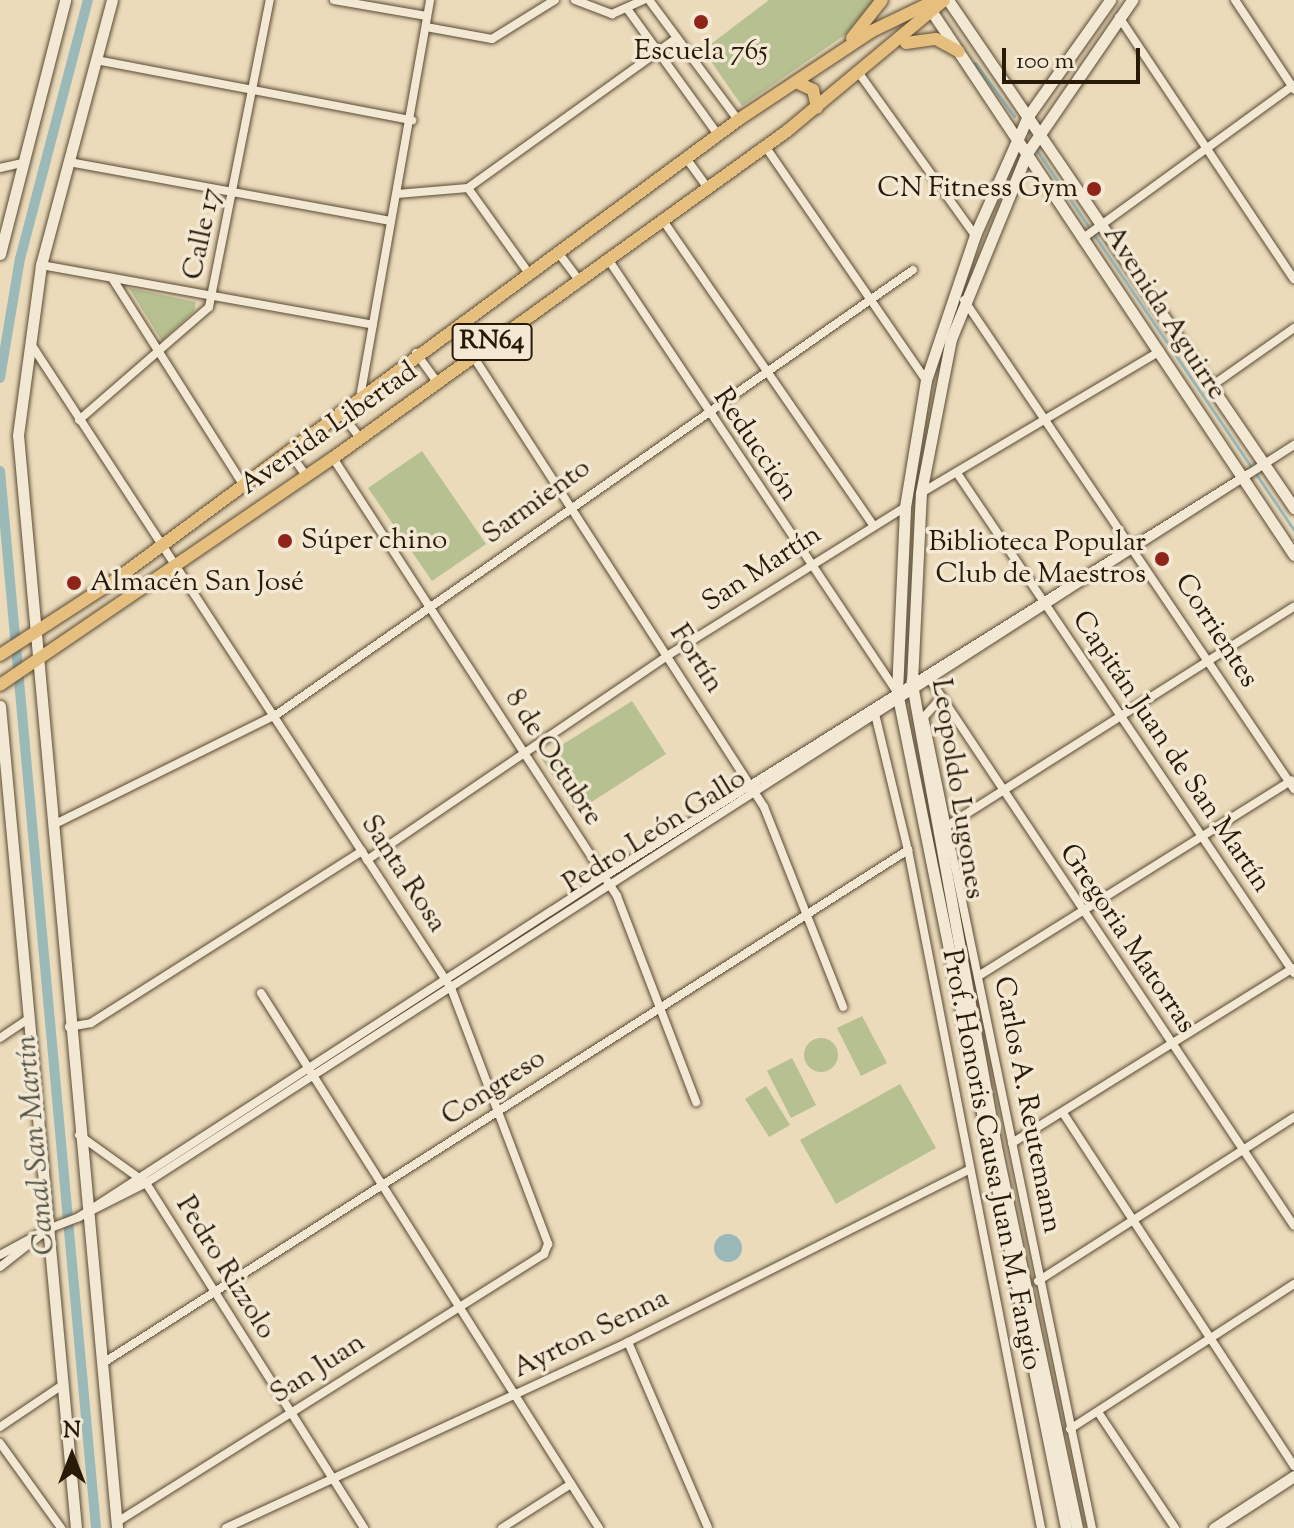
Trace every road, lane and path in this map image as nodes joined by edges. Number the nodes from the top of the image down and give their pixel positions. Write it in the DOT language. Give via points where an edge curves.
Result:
graph roads {
  1 [pos="65,0"];
  2 [pos="112,0"];
  3 [pos="270,0"];
  4 [pos="334,0"];
  5 [pos="430,0"];
  6 [pos="555,0"];
  7 [pos="575,0"];
  8 [pos="643,0"];
  9 [pos="649,0"];
  10 [pos="882,0"];
  11 [pos="946,0"];
  12 [pos="1110,0"];
  13 [pos="1132,0"];
  14 [pos="1235,0"];
  15 [pos="930,5"];
  16 [pos="628,10"];
  17 [pos="427,16"];
  18 [pos="1119,17"];
  19 [pos="426,27"];
  20 [pos="677,38"];
  21 [pos="892,50"];
  22 [pos="658,51"];
  23 [pos="959,52"];
  24 [pos="836,54"];
  25 [pos="96,60"];
  26 [pos="861,76"];
  27 [pos="796,82"];
  28 [pos="1294,87"];
  29 [pos="254,92"];
  30 [pos="817,108"];
  31 [pos="1028,116"];
  32 [pos="412,120"];
  33 [pos="738,120"];
  34 [pos="1040,133"];
  35 [pos="718,135"];
  36 [pos="1018,141"];
  37 [pos="765,146"];
  38 [pos="1206,150"];
  39 [pos="1027,153"];
  40 [pos="686,158"];
  41 [pos="69,162"];
  42 [pos="21,163"];
  43 [pos="0,168"];
  44 [pos="707,187"];
  45 [pos="468,188"];
  46 [pos="235,192"];
  47 [pos="397,194"];
  48 [pos="662,219"];
  49 [pos="391,221"];
  50 [pos="1094,231"];
  51 [pos="975,235"];
  52 [pos="557,251"];
  53 [pos="0,254"];
  54 [pos="608,259"];
  55 [pos="41,265"];
  56 [pos="913,270"];
  57 [pos="528,272"];
  58 [pos="112,278"];
  59 [pos="578,279"];
  60 [pos="1294,279"];
  61 [pos="212,296"];
  62 [pos="867,299"];
  63 [pos="964,299"];
  64 [pos="373,325"];
  65 [pos="1294,328"];
  66 [pos="27,337"];
  67 [pos="1160,351"];
  68 [pos="416,352"];
  69 [pos="160,353"];
  70 [pos="473,356"];
  71 [pos="767,371"];
  72 [pos="926,380"];
  73 [pos="437,382"];
  74 [pos="1213,385"];
  75 [pos="361,392"];
  76 [pos="338,410"];
  77 [pos="706,412"];
  78 [pos="79,420"];
  79 [pos="1046,422"];
  80 [pos="360,438"];
  81 [pos="1294,445"];
  82 [pos="288,450"];
  83 [pos="333,458"];
  84 [pos="1263,465"];
  85 [pos="306,476"];
  86 [pos="959,476"];
  87 [pos="1244,477"];
  88 [pos="244,486"];
  89 [pos="921,493"];
  90 [pos="569,503"];
  91 [pos="905,507"];
  92 [pos="1294,508"];
  93 [pos="873,525"];
  94 [pos="160,547"];
  95 [pos="1134,547"];
  96 [pos="1294,555"];
  97 [pos="176,565"];
  98 [pos="809,566"];
  99 [pos="1044,604"];
  100 [pos="1294,607"];
  101 [pos="431,608"];
  102 [pos="39,629"];
  103 [pos="2,654"];
  104 [pos="667,656"];
  105 [pos="36,660"];
  106 [pos="1209,661"];
  107 [pos="929,678"];
  108 [pos="4,681"];
  109 [pos="912,688"];
  110 [pos="897,698"];
  111 [pos="941,698"];
  112 [pos="0,706"];
  113 [pos="874,712"];
  114 [pos="276,715"];
  115 [pos="1120,719"];
  116 [pos="525,756"];
  117 [pos="1293,784"];
  118 [pos="750,785"];
  119 [pos="1003,793"];
  120 [pos="756,794"];
  121 [pos="53,825"];
  122 [pos="947,826"];
  123 [pos="1202,836"];
  124 [pos="908,850"];
  125 [pos="362,851"];
  126 [pos="367,860"];
  127 [pos="605,876"];
  128 [pos="610,885"];
  129 [pos="1083,912"];
  130 [pos="806,914"];
  131 [pos="1293,970"];
  132 [pos="980,975"];
  133 [pos="445,978"];
  134 [pos="451,988"];
  135 [pos="261,993"];
  136 [pos="658,1006"];
  137 [pos="843,1007"];
  138 [pos="28,1019"];
  139 [pos="69,1027"];
  140 [pos="0,1038"];
  141 [pos="1171,1045"];
  142 [pos="307,1068"];
  143 [pos="313,1077"];
  144 [pos="696,1102"];
  145 [pos="502,1109"];
  146 [pos="1063,1113"];
  147 [pos="1294,1117"];
  148 [pos="79,1135"];
  149 [pos="1012,1143"];
  150 [pos="1242,1149"];
  151 [pos="970,1169"];
  152 [pos="139,1175"];
  153 [pos="146,1183"];
  154 [pos="384,1186"];
  155 [pos="85,1214"];
  156 [pos="1131,1222"];
  157 [pos="1294,1226"];
  158 [pos="51,1228"];
  159 [pos="544,1254"];
  160 [pos="0,1255"];
  161 [pos="0,1267"];
  162 [pos="1038,1281"];
  163 [pos="1294,1284"];
  164 [pos="214,1293"];
  165 [pos="460,1303"];
  166 [pos="1209,1340"];
  167 [pos="628,1342"];
  168 [pos="103,1363"];
  169 [pos="61,1386"];
  170 [pos="516,1396"];
  171 [pos="1098,1412"];
  172 [pos="290,1414"];
  173 [pos="0,1427"];
  174 [pos="1070,1429"];
  175 [pos="0,1443"];
  176 [pos="1294,1466"];
  177 [pos="1294,1476"];
  178 [pos="333,1479"];
  179 [pos="571,1484"];
  180 [pos="117,1525"];
  181 [pos="61,1528"];
  182 [pos="76,1528"];
  183 [pos="226,1528"];
  184 [pos="364,1528"];
  185 [pos="502,1528"];
  186 [pos="599,1528"];
  187 [pos="708,1528"];
  188 [pos="1041,1528"];
  189 [pos="1066,1528"];
  190 [pos="1077,1528"];
  191 [pos="1092,1528"];
  192 [pos="1175,1528"];
  193 [pos="1214,1528"];
  1 -- 42 [label="main road"];
  2 -- 25 [label="main road"];
  3 -- 29 [label="street, Calle 17"];
  4 -- 17 [label="street"];
  5 -- 17 [label="street"];
  6 -- 19 [label="street" via="492,39"];
  7 -- 16 [label="street" via="595,12"];
  8 -- 16 [label="street"];
  9 -- 20 [label="street"];
  10 -- 24 [label="main road"];
  11 -- 15 [label="main road, Avenida Libertad / RN64"];
  11 -- 31 [label="main road"];
  12 -- 31 [label="main road, Leopoldo Lugones"];
  13 -- 18 [label="main road, Leopoldo Lugones"];
  14 -- 28 [label="street"];
  15 -- 21 [label="main road, Avenida Libertad / RN64"];
  15 -- 23 [label="main road, Avenida Aguirre"];
  15 -- 24 [label="main road, Avenida Libertad / RN64"];
  16 -- 22 [label="street"];
  17 -- 19 [label="street"];
  18 -- 34 [label="main road, Leopoldo Lugones"];
  18 -- 38 [label="street"];
  19 -- 32 [label="street"];
  20 -- 22 [label="street"];
  20 -- 33 [label="street"];
  21 -- 23 [label="main road" via="924,37"];
  21 -- 26 [label="main road, Avenida Libertad / RN64"];
  22 -- 35 [label="street"];
  22 -- 45 [label="street"];
  23 -- 36 [label="main road, Avenida Aguirre"];
  24 -- 27 [label="main road, Avenida Libertad / RN64"];
  25 -- 29 [label="street"];
  25 -- 41 [label="main road"];
  26 -- 30 [label="main road, Avenida Libertad / RN64"];
  26 -- 51 [label="street"];
  27 -- 30 [label="main road" via="813,90"];
  27 -- 33 [label="main road, Avenida Libertad / RN64"];
  28 -- 38 [label="street"];
  29 -- 32 [label="street"];
  29 -- 46 [label="street, Calle 17"];
  30 -- 37 [label="main road, Avenida Libertad / RN64"];
  31 -- 34 [label="main road"];
  31 -- 36 [label="main road, Leopoldo Lugones"];
  32 -- 47 [label="street"];
  33 -- 35 [label="main road, Avenida Libertad / RN64"];
  34 -- 39 [label="main road, Leopoldo Lugones"];
  34 -- 50 [label="main road"];
  35 -- 40 [label="main road, Avenida Libertad / RN64"];
  36 -- 39 [label="main road, Avenida Aguirre"];
  36 -- 51 [label="main road, Leopoldo Lugones"];
  37 -- 44 [label="main road, Avenida Libertad / RN64"];
  37 -- 62 [label="street"];
  38 -- 50 [label="street"];
  38 -- 60 [label="street"];
  39 -- 50 [label="main road, Avenida Aguirre"];
  39 -- 63 [label="main road, Leopoldo Lugones"];
  40 -- 44 [label="street"];
  40 -- 52 [label="main road, Avenida Libertad / RN64"];
  41 -- 46 [label="street"];
  41 -- 55 [label="main road"];
  42 -- 43 [label="street"];
  42 -- 53 [label="main road"];
  44 -- 48 [label="main road, Avenida Libertad / RN64"];
  45 -- 47 [label="street"];
  45 -- 57 [label="street"];
  46 -- 49 [label="street"];
  46 -- 61 [label="street, Calle 17"];
  47 -- 49 [label="street"];
  48 -- 54 [label="main road, Avenida Libertad / RN64"];
  48 -- 71 [label="street"];
  49 -- 64 [label="street"];
  50 -- 67 [label="main road, Avenida Aguirre"];
  50 -- 74 [label="main road"];
  51 -- 72 [label="main road, Leopoldo Lugones"];
  52 -- 57 [label="main road, Avenida Libertad / RN64"];
  52 -- 59 [label="street"];
  54 -- 59 [label="main road, Avenida Libertad / RN64"];
  54 -- 77 [label="street, Reducción"];
  55 -- 58 [label="street"];
  55 -- 66 [label="main road"];
  56 -- 62 [label="street, Sarmiento"];
  57 -- 68 [label="main road, Avenida Libertad / RN64"];
  58 -- 61 [label="street"];
  58 -- 69 [label="street"];
  59 -- 70 [label="main road, Avenida Libertad / RN64"];
  61 -- 64 [label="street"];
  61 -- 69 [label="street, Calle 17" via="203,316"];
  62 -- 71 [label="street, Sarmiento"];
  62 -- 72 [label="street"];
  63 -- 79 [label="street, Corrientes"];
  63 -- 89 [label="main road, Leopoldo Lugones" via="938,389"];
  64 -- 75 [label="street"];
  65 -- 74 [label="street"];
  66 -- 78 [label="street, Santa Rosa"];
  66 -- 102 [label="main road" via="19,473"];
  67 -- 79 [label="street"];
  67 -- 87 [label="main road, Avenida Aguirre"];
  68 -- 73 [label="street"];
  68 -- 75 [label="main road, Avenida Libertad / RN64"];
  69 -- 78 [label="street, Calle 17"];
  69 -- 88 [label="street"];
  70 -- 73 [label="main road, Avenida Libertad / RN64"];
  70 -- 90 [label="street, Fortín"];
  71 -- 77 [label="street, Sarmiento"];
  71 -- 93 [label="street"];
  72 -- 91 [label="main road, Leopoldo Lugones"];
  73 -- 80 [label="main road, Avenida Libertad / RN64"];
  74 -- 84 [label="main road"];
  75 -- 76 [label="main road, Avenida Libertad / RN64"];
  76 -- 80 [label="street"];
  76 -- 82 [label="main road, Avenida Libertad / RN64"];
  77 -- 90 [label="street, Sarmiento"];
  77 -- 98 [label="street, Reducción"];
  78 -- 94 [label="street, Santa Rosa"];
  79 -- 86 [label="street"];
  79 -- 95 [label="street, Corrientes"];
  80 -- 83 [label="main road, Avenida Libertad / RN64"];
  81 -- 84 [label="street, Pedro León Gallo"];
  82 -- 85 [label="street"];
  82 -- 88 [label="main road, Avenida Libertad / RN64"];
  83 -- 85 [label="main road, Avenida Libertad / RN64"];
  83 -- 101 [label="street, 8 de Octubre"];
  84 -- 87 [label="street, Pedro León Gallo"];
  84 -- 92 [label="main road"];
  85 -- 97 [label="main road, Avenida Libertad / RN64"];
  86 -- 89 [label="street"];
  86 -- 99 [label="street, Capitán Juan de San Martín"];
  87 -- 95 [label="street, Pedro León Gallo"];
  87 -- 96 [label="main road, Avenida Aguirre"];
  88 -- 94 [label="main road, Avenida Libertad / RN64"];
  89 -- 109 [label="main road, Leopoldo Lugones"];
  90 -- 101 [label="street, Sarmiento"];
  90 -- 104 [label="street, Fortín"];
  91 -- 93 [label="street, San Martín"];
  91 -- 110 [label="main road, Leopoldo Lugones"];
  93 -- 98 [label="street, San Martín"];
  94 -- 97 [label="street, Santa Rosa"];
  94 -- 102 [label="main road, Avenida Libertad / RN64"];
  95 -- 99 [label="street, Pedro León Gallo"];
  95 -- 106 [label="street, Corrientes"];
  97 -- 105 [label="main road, Avenida Libertad / RN64"];
  97 -- 114 [label="street, Santa Rosa"];
  98 -- 104 [label="street, San Martín"];
  98 -- 110 [label="street, Reducción"];
  99 -- 107 [label="street, Pedro León Gallo"];
  99 -- 115 [label="street, Capitán Juan de San Martín"];
  100 -- 106 [label="street"];
  101 -- 114 [label="street, Sarmiento"];
  101 -- 116 [label="street, 8 de Octubre"];
  102 -- 103 [label="main road, Avenida Libertad / RN64"];
  102 -- 105 [label="main road"];
  104 -- 116 [label="street, San Martín"];
  104 -- 118 [label="street, Fortín"];
  105 -- 108 [label="main road, Avenida Libertad / RN64"];
  105 -- 121 [label="main road"];
  106 -- 115 [label="street"];
  106 -- 117 [label="street, Corrientes"];
  107 -- 109 [label="street, Pedro León Gallo"];
  107 -- 111 [label="street, Gregoria Matorras"];
  109 -- 110 [label="street, Pedro León Gallo"];
  109 -- 190 [label="main road, Leopoldo Lugones"];
  110 -- 113 [label="street, Pedro León Gallo"];
  110 -- 189 [label="main road, Leopoldo Lugones"];
  111 -- 119 [label="street, Gregoria Matorras"];
  111 -- 122 [label="street, Carlos A. Reutemann" via="924,717"];
  112 -- 138 [label="main road"];
  113 -- 118 [label="street, Pedro León Gallo"];
  113 -- 120 [label="street, Pedro León Gallo"];
  113 -- 124 [label="street, Prof. Honoris Causa Juan M. Fangio"];
  114 -- 121 [label="street, Sarmiento"];
  114 -- 125 [label="street, Santa Rosa"];
  115 -- 119 [label="street"];
  115 -- 123 [label="street, Capitán Juan de San Martín"];
  116 -- 126 [label="street, San Martín"];
  116 -- 127 [label="street, 8 de Octubre"];
  117 -- 123 [label="street"];
  118 -- 120 [label="street, Fortín"];
  118 -- 127 [label="street, Pedro León Gallo"];
  119 -- 122 [label="street"];
  119 -- 129 [label="street, Gregoria Matorras"];
  120 -- 128 [label="street, Pedro León Gallo"];
  120 -- 130 [label="street, Fortín"];
  121 -- 139 [label="main road"];
  122 -- 132 [label="street, Carlos A. Reutemann"];
  123 -- 129 [label="street"];
  123 -- 131 [label="street, Capitán Juan de San Martín"];
  124 -- 130 [label="street, Congreso"];
  124 -- 151 [label="street, Prof. Honoris Causa Juan M. Fangio"];
  125 -- 126 [label="street, Santa Rosa"];
  125 -- 139 [label="street" via="91,1023"];
  126 -- 133 [label="street, Santa Rosa"];
  127 -- 128 [label="street, 8 de Octubre"];
  127 -- 133 [label="street, Pedro León Gallo"];
  128 -- 134 [label="street, Pedro León Gallo"];
  128 -- 136 [label="street, 8 de Octubre"];
  129 -- 132 [label="street"];
  129 -- 141 [label="street, Gregoria Matorras"];
  130 -- 136 [label="street, Congreso"];
  130 -- 137 [label="street, Fortín"];
  131 -- 141 [label="street"];
  132 -- 149 [label="street, Carlos A. Reutemann"];
  133 -- 134 [label="street, Santa Rosa"];
  133 -- 142 [label="street, Pedro León Gallo"];
  134 -- 143 [label="street, Pedro León Gallo"];
  134 -- 145 [label="street, Santa Rosa"];
  135 -- 142 [label="street"];
  136 -- 144 [label="street, 8 de Octubre"];
  136 -- 145 [label="street, Congreso"];
  138 -- 140 [label="street"];
  138 -- 158 [label="main road"];
  139 -- 148 [label="main road"];
  141 -- 146 [label="street"];
  141 -- 150 [label="street, Gregoria Matorras"];
  142 -- 143 [label="street"];
  142 -- 152 [label="street, Pedro León Gallo"];
  143 -- 153 [label="street, Pedro León Gallo"];
  143 -- 154 [label="street"];
  145 -- 154 [label="street, Congreso"];
  145 -- 159 [label="street, Santa Rosa" via="548,1237"];
  146 -- 149 [label="street"];
  146 -- 156 [label="street"];
  147 -- 150 [label="street"];
  148 -- 152 [label="street, Pedro Rizzolo"];
  148 -- 155 [label="main road"];
  149 -- 162 [label="street, Carlos A. Reutemann"];
  150 -- 156 [label="street"];
  150 -- 157 [label="street, Gregoria Matorras"];
  151 -- 167 [label="street, Ayrton Senna"];
  151 -- 188 [label="street, Prof. Honoris Causa Juan M. Fangio"];
  152 -- 153 [label="street, Pedro Rizzolo"];
  152 -- 155 [label="street, Pedro León Gallo"];
  153 -- 155 [label="street, Pedro León Gallo"];
  153 -- 164 [label="street, Pedro Rizzolo"];
  154 -- 164 [label="street, Congreso"];
  154 -- 165 [label="street"];
  155 -- 158 [label="street, Pedro León Gallo"];
  155 -- 168 [label="main road"];
  156 -- 162 [label="street"];
  156 -- 166 [label="street"];
  158 -- 160 [label="street, Pedro León Gallo"];
  158 -- 161 [label="street, Pedro León Gallo"];
  158 -- 169 [label="main road"];
  159 -- 165 [label="street, San Juan"];
  162 -- 174 [label="street, Carlos A. Reutemann"];
  163 -- 166 [label="street"];
  164 -- 168 [label="street, Congreso"];
  164 -- 172 [label="street, Pedro Rizzolo"];
  165 -- 170 [label="street"];
  165 -- 172 [label="street, San Juan"];
  166 -- 171 [label="street"];
  166 -- 176 [label="street"];
  167 -- 170 [label="street, Ayrton Senna"];
  167 -- 187 [label="street"];
  168 -- 180 [label="main road"];
  169 -- 173 [label="street"];
  169 -- 182 [label="main road"];
  170 -- 178 [label="street, Ayrton Senna"];
  170 -- 179 [label="street"];
  171 -- 174 [label="street"];
  171 -- 192 [label="street"];
  172 -- 178 [label="street, Pedro Rizzolo"];
  172 -- 180 [label="street, San Juan"];
  174 -- 191 [label="street, Carlos A. Reutemann"];
  175 -- 181 [label="street"];
  177 -- 193 [label="main road"];
  178 -- 183 [label="street, Ayrton Senna"];
  178 -- 184 [label="street, Pedro Rizzolo"];
  179 -- 185 [label="street"];
  179 -- 186 [label="street"];
}
